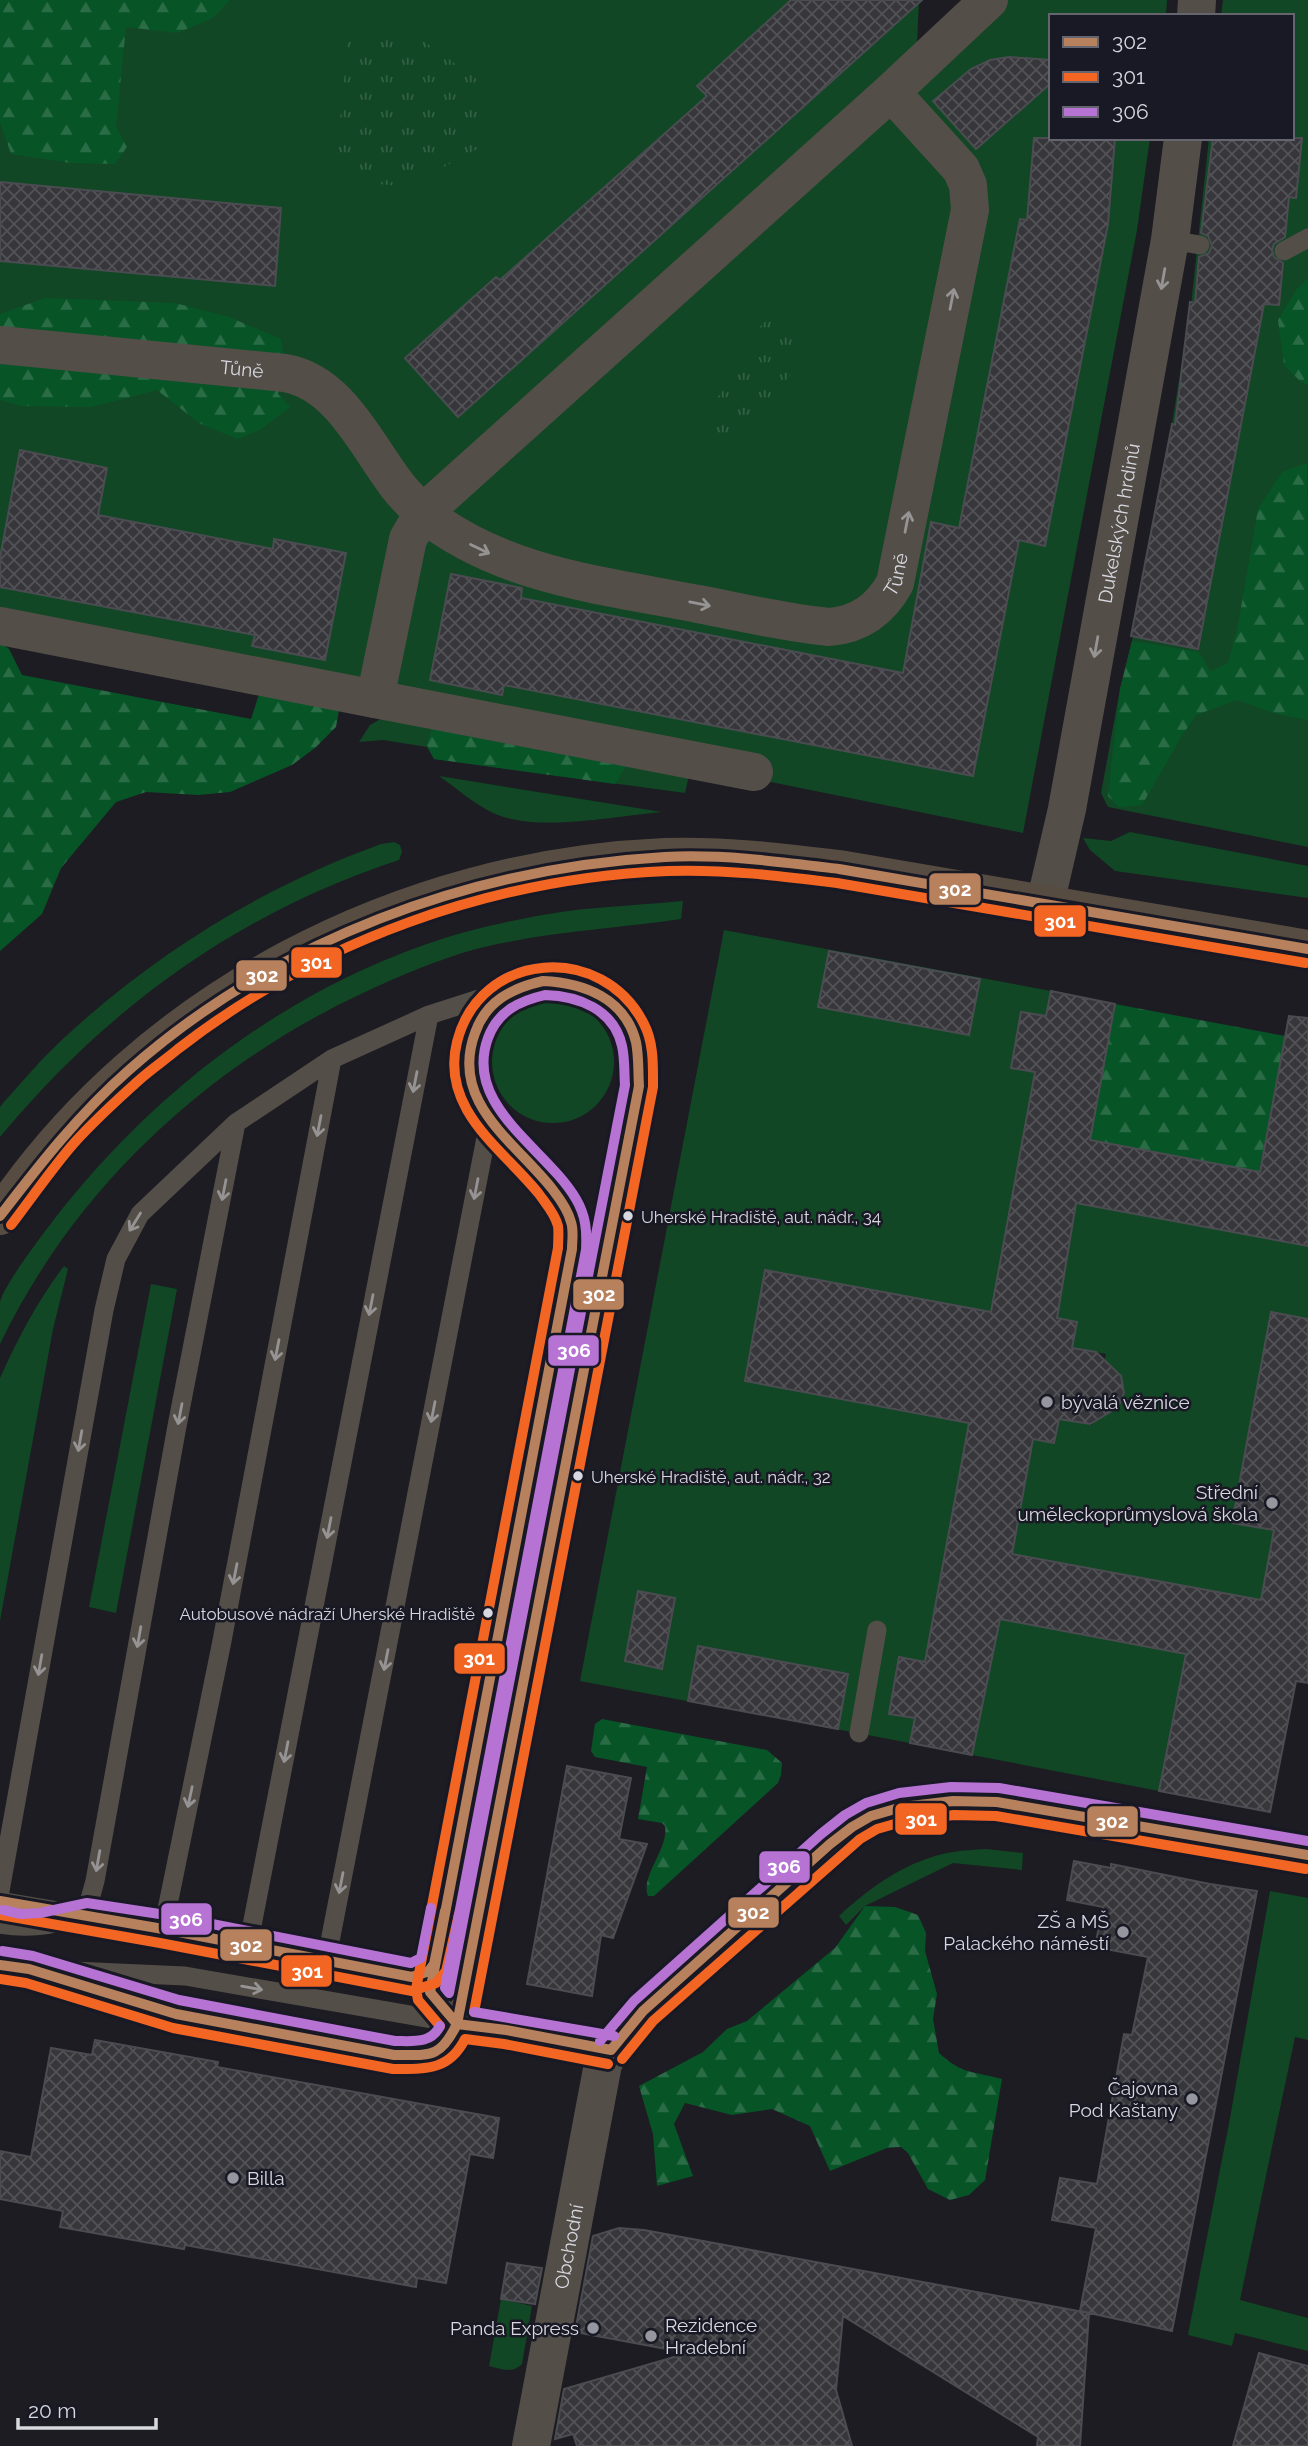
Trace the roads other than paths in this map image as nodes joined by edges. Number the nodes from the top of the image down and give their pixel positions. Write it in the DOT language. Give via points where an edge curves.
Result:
graph roads {
  1 [pos="970,7"];
  2 [pos="891,92"];
  3 [pos="1183,140"];
  4 [pos="1308,238"];
  5 [pos="1284,251"];
  6 [pos="0,345"];
  7 [pos="423,513"];
  8 [pos="0,625"];
  9 [pos="375,699"];
  10 [pos="754,772"];
  11 [pos="1045,904"];
  12 [pos="1308,949"];
  13 [pos="510,990"];
  14 [pos="429,1015"];
  15 [pos="332,1059"];
  16 [pos="489,1122"];
  17 [pos="236,1123"];
  18 [pos="0,1216"];
  19 [pos="877,1630"];
  20 [pos="859,1733"];
  21 [pos="1308,1855"];
  22 [pos="0,1891"];
  23 [pos="0,1901"];
  24 [pos="85,1917"];
  25 [pos="0,1924"];
  26 [pos="163,1929"];
  27 [pos="248,1946"];
  28 [pos="437,1955"];
  29 [pos="326,1962"];
  30 [pos="0,1965"];
  31 [pos="29,1969"];
  32 [pos="457,2024"];
  33 [pos="611,2050"];
  34 [pos="531,2446"];
  1 -- 2 [label="street"];
  2 -- 7 [label="street"];
  7 -- 2 [label="street, Tůně, one-way" via="454,535 508,562 561,578 819,626 841,626 874,610 895,583 970,210 961,169"];
  3 -- 11 [label="street, Dukelských hrdinů, one-way" via="1185,242"];
  4 -- 5 [label="lane"];
  6 -- 7 [label="street, Tůně" via="299,377 327,394 348,415 394,481"];
  7 -- 9 [label="street" via="408,539"];
  8 -- 9 [label="street"];
  9 -- 10 [label="street"];
  11 -- 12 [label="main road"];
  11 -- 18 [label="main road" via="839,869 706,857 576,866 481,884 356,925 243,985 182,1026 55,1144"];
  13 -- 14 [label="lane"];
  13 -- 16 [label="lane" via="485,1013 470,1048 472,1091"];
  13 -- 32 [label="lane" via="529,983 564,981 587,987 615,1005 638,1049 639,1086"];
  14 -- 15 [label="lane"];
  14 -- 27 [label="lane, one-way"];
  15 -- 17 [label="lane"];
  15 -- 26 [label="lane, one-way"];
  16 -- 28 [label="lane" via="556,1194 570,1216 572,1250"];
  16 -- 29 [label="lane, one-way"];
  17 -- 22 [label="lane, one-way" via="140,1214 116,1259"];
  17 -- 24 [label="lane, one-way"];
  19 -- 20 [label="lane"];
  21 -- 33 [label="street, Obchodní" via="997,1802 902,1807 872,1816 830,1844 643,2011"];
  23 -- 24 [label="lane"];
  24 -- 25 [label="lane" via="42,1927"];
  24 -- 26 [label="lane"];
  26 -- 27 [label="lane"];
  27 -- 29 [label="lane"];
  28 -- 29 [label="lane" via="429,1971 412,1977"];
  28 -- 32 [label="lane" via="430,1992"];
  30 -- 31 [label="lane"];
  31 -- 32 [label="lane, one-way" via="185,1976"];
  31 -- 32 [label="lane" via="176,2014 394,2055 437,2051"];
  32 -- 33 [label="lane"];
  33 -- 34 [label="street, Obchodní" via="603,2064"];
}
